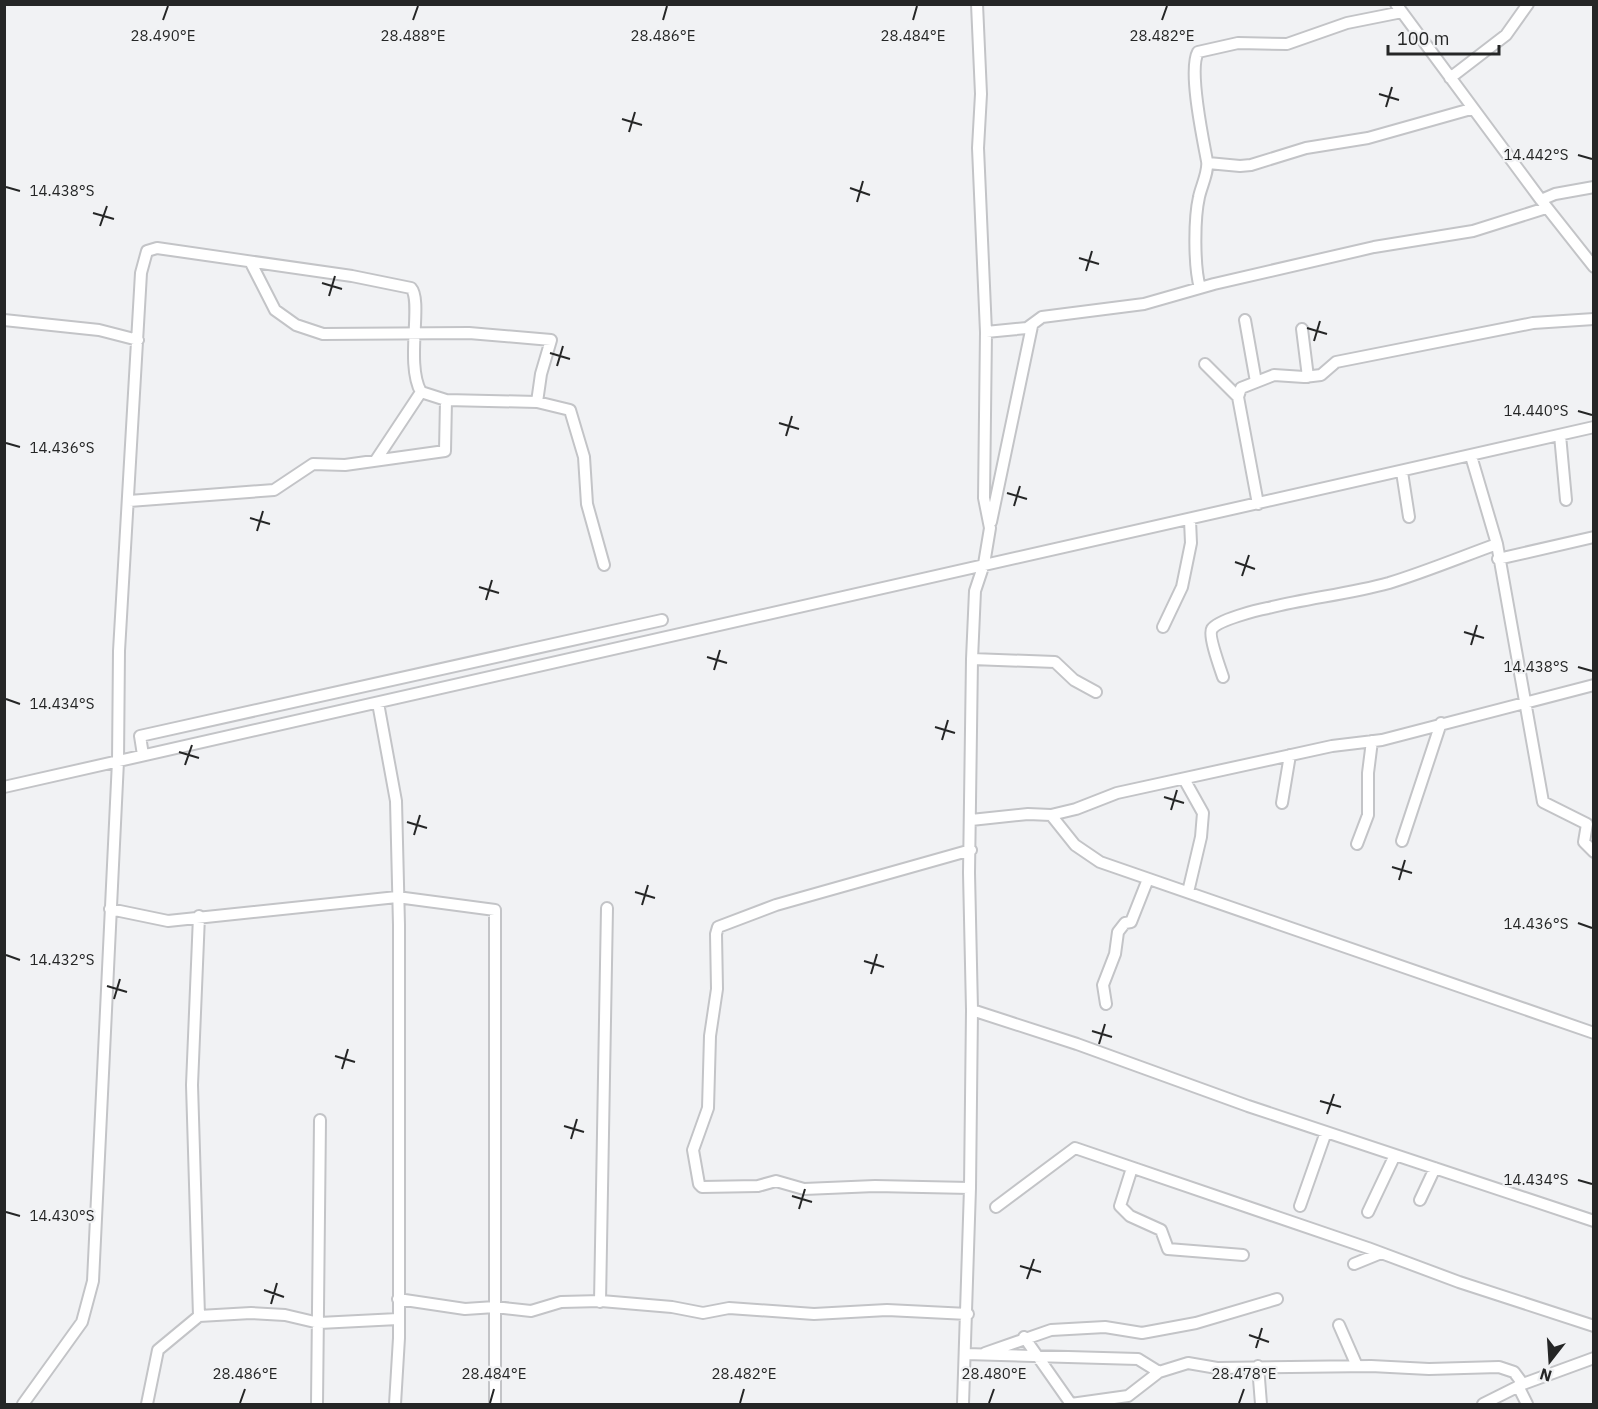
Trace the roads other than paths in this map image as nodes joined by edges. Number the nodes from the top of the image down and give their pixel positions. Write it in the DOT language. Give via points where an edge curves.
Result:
graph roads {
  1 [pos="977,4"];
  2 [pos="1528,4"];
  3 [pos="1399,8"];
  4 [pos="1450,78"];
  5 [pos="1471,109"];
  6 [pos="1208,163"];
  7 [pos="1593,187"];
  8 [pos="1544,204"];
  9 [pos="251,263"];
  10 [pos="1593,267"];
  11 [pos="1200,288"];
  12 [pos="1593,319"];
  13 [pos="1245,320"];
  14 [pos="4,321"];
  15 [pos="1032,326"];
  16 [pos="1302,329"];
  17 [pos="986,332"];
  18 [pos="413,335"];
  19 [pos="138,340"];
  20 [pos="1205,364"];
  21 [pos="1308,377"];
  22 [pos="1256,382"];
  23 [pos="421,392"];
  24 [pos="1238,397"];
  25 [pos="446,400"];
  26 [pos="537,402"];
  27 [pos="1593,427"];
  28 [pos="1560,435"];
  29 [pos="1471,456"];
  30 [pos="376,460"];
  31 [pos="1402,472"];
  32 [pos="1566,500"];
  33 [pos="129,501"];
  34 [pos="1258,504"];
  35 [pos="1409,517"];
  36 [pos="1190,520"];
  37 [pos="990,528"];
  38 [pos="1593,537"];
  39 [pos="1497,544"];
  40 [pos="1498,559"];
  41 [pos="984,564"];
  42 [pos="604,565"];
  43 [pos="662,620"];
  44 [pos="1162,627"];
  45 [pos="972,659"];
  46 [pos="1223,677"];
  47 [pos="1593,685"];
  48 [pos="1095,692"];
  49 [pos="1523,701"];
  50 [pos="378,703"];
  51 [pos="1441,723"];
  52 [pos="1372,741"];
  53 [pos="1290,754"];
  54 [pos="143,755"];
  55 [pos="118,761"];
  56 [pos="1184,779"];
  57 [pos="4,787"];
  58 [pos="1282,803"];
  59 [pos="1051,815"];
  60 [pos="971,820"];
  61 [pos="1402,841"];
  62 [pos="1357,844"];
  63 [pos="971,850"];
  64 [pos="1593,852"];
  65 [pos="1148,879"];
  66 [pos="1188,892"];
  67 [pos="398,897"];
  68 [pos="607,908"];
  69 [pos="110,909"];
  70 [pos="199,916"];
  71 [pos="1106,1005"];
  72 [pos="972,1010"];
  73 [pos="1593,1033"];
  74 [pos="320,1120"];
  75 [pos="1326,1132"];
  76 [pos="1395,1155"];
  77 [pos="1132,1168"];
  78 [pos="1435,1168"];
  79 [pos="970,1188"];
  80 [pos="1420,1200"];
  81 [pos="1300,1206"];
  82 [pos="996,1207"];
  83 [pos="1368,1212"];
  84 [pos="1593,1221"];
  85 [pos="1381,1252"];
  86 [pos="1243,1255"];
  87 [pos="1354,1264"];
  88 [pos="398,1299"];
  89 [pos="1277,1299"];
  90 [pos="600,1302"];
  91 [pos="495,1307"];
  92 [pos="968,1314"];
  93 [pos="199,1316"];
  94 [pos="398,1319"];
  95 [pos="319,1323"];
  96 [pos="1339,1325"];
  97 [pos="1593,1326"];
  98 [pos="1024,1337"];
  99 [pos="966,1354"];
  100 [pos="982,1354"];
  101 [pos="1038,1355"];
  102 [pos="1593,1358"];
  103 [pos="1258,1366"];
  104 [pos="1357,1366"];
  105 [pos="1159,1372"];
  106 [pos="1521,1385"];
  107 [pos="23,1404"];
  108 [pos="147,1404"];
  109 [pos="317,1404"];
  110 [pos="395,1404"];
  111 [pos="495,1404"];
  112 [pos="963,1404"];
  113 [pos="1261,1404"];
  114 [pos="1483,1404"];
  115 [pos="1527,1404"];
  1 -- 17 [label="street"];
  2 -- 4 [label="street" via="1506,35"];
  3 -- 4 [label="street"];
  3 -- 6 [label="street" via="1287,45 1238,43 1198,52 1194,63 1199,125"];
  4 -- 5 [label="street"];
  5 -- 6 [label="street" via="1378,136 1306,148 1251,165"];
  5 -- 8 [label="street"];
  6 -- 11 [label="street" via="1198,199 1195,242"];
  7 -- 8 [label="street" via="1555,194"];
  8 -- 10 [label="street"];
  8 -- 11 [label="street" via="1473,231 1374,247"];
  9 -- 18 [label="street" via="275,310 296,325 323,334"];
  9 -- 18 [label="street" via="408,286 416,294"];
  9 -- 19 [label="street" via="157,248 147,251 141,273"];
  11 -- 15 [label="street" via="1144,304 1042,317"];
  12 -- 21 [label="street" via="1533,323 1336,362 1321,375"];
  13 -- 22 [label="street"];
  14 -- 19 [label="street" via="99,330"];
  15 -- 17 [label="street"];
  15 -- 37 [label="street"];
  16 -- 21 [label="street"];
  17 -- 37 [label="street" via="984,498"];
  18 -- 23 [label="street" via="414,381"];
  18 -- 26 [label="street" via="469,333 551,340"];
  19 -- 33 [label="street"];
  20 -- 24 [label="street"];
  21 -- 22 [label="street" via="1274,375"];
  22 -- 24 [label="street" via="1241,388"];
  23 -- 25 [label="street"];
  23 -- 30 [label="street"];
  24 -- 34 [label="street"];
  25 -- 26 [label="street"];
  25 -- 30 [label="street" via="445,451"];
  26 -- 42 [label="street" via="570,410 584,457 587,504"];
  27 -- 28 [label="street"];
  28 -- 29 [label="street"];
  28 -- 32 [label="street"];
  29 -- 31 [label="street"];
  29 -- 39 [label="street"];
  30 -- 33 [label="street" via="345,465 313,464 274,490"];
  31 -- 34 [label="street"];
  31 -- 35 [label="street"];
  33 -- 55 [label="street" via="119,651"];
  34 -- 36 [label="street"];
  36 -- 41 [label="street"];
  36 -- 44 [label="street" via="1191,543 1182,587"];
  37 -- 41 [label="street"];
  38 -- 40 [label="street"];
  39 -- 40 [label="street"];
  39 -- 46 [label="street" via="1388,583 1256,610 1218,624 1211,637"];
  40 -- 49 [label="street"];
  41 -- 45 [label="street" via="975,591"];
  41 -- 50 [label="street"];
  43 -- 54 [label="street" via="140,736"];
  45 -- 48 [label="street" via="1055,662"];
  45 -- 60 [label="street"];
  47 -- 49 [label="street"];
  49 -- 51 [label="street"];
  49 -- 64 [label="street" via="1543,801 1587,824 1584,842"];
  50 -- 54 [label="street"];
  50 -- 67 [label="street" via="396,801"];
  51 -- 52 [label="street"];
  51 -- 61 [label="street"];
  52 -- 53 [label="street"];
  52 -- 62 [label="street" via="1368,815"];
  53 -- 56 [label="street"];
  53 -- 58 [label="street"];
  54 -- 55 [label="street"];
  55 -- 57 [label="street"];
  55 -- 69 [label="street"];
  56 -- 59 [label="street" via="1117,792 1076,810"];
  56 -- 66 [label="street" via="1203,813"];
  59 -- 60 [label="street"];
  59 -- 65 [label="street" via="1075,845 1100,862"];
  60 -- 63 [label="street"];
  63 -- 72 [label="street"];
  63 -- 79 [label="street" via="776,905 718,927 708,1108 692,1157 702,1186 758,1186 776,1181 804,1189"];
  65 -- 66 [label="street"];
  65 -- 71 [label="street" via="1131,922 1118,932 1115,954 1103,985"];
  66 -- 73 [label="street"];
  67 -- 70 [label="street"];
  67 -- 88 [label="street"];
  67 -- 91 [label="street" via="495,910"];
  68 -- 90 [label="street"];
  69 -- 70 [label="street" via="168,921"];
  69 -- 107 [label="street" via="93,1281 82,1322"];
  70 -- 93 [label="street" via="192,1085"];
  72 -- 75 [label="street"];
  72 -- 79 [label="street"];
  74 -- 95 [label="street" via="316,1317"];
  75 -- 76 [label="street"];
  75 -- 81 [label="street"];
  76 -- 78 [label="street"];
  76 -- 83 [label="street"];
  77 -- 82 [label="street" via="1071,1149"];
  77 -- 85 [label="street"];
  77 -- 86 [label="street" via="1120,1206 1130,1216 1161,1230 1167,1249"];
  78 -- 80 [label="street"];
  78 -- 84 [label="street"];
  79 -- 92 [label="street"];
  85 -- 87 [label="street"];
  85 -- 97 [label="street"];
  88 -- 91 [label="street" via="465,1309"];
  88 -- 94 [label="street"];
  89 -- 98 [label="street" via="1196,1323 1142,1333 1083,1328"];
  90 -- 91 [label="street" via="561,1302 531,1311"];
  90 -- 92 [label="street" via="703,1312 729,1308 814,1314 887,1310"];
  91 -- 111 [label="street"];
  92 -- 99 [label="street"];
  93 -- 95 [label="street" via="274,1314"];
  93 -- 108 [label="street" via="158,1350"];
  94 -- 95 [label="street"];
  94 -- 110 [label="street"];
  95 -- 109 [label="street"];
  96 -- 104 [label="street"];
  98 -- 100 [label="street"];
  98 -- 101 [label="street"];
  99 -- 100 [label="street"];
  99 -- 112 [label="street"];
  100 -- 101 [label="street"];
  101 -- 105 [label="street" via="1138,1359"];
  101 -- 105 [label="street" via="1071,1404 1128,1396"];
  102 -- 106 [label="street"];
  103 -- 104 [label="street"];
  103 -- 105 [label="street" via="1217,1368 1188,1363"];
  103 -- 113 [label="street"];
  104 -- 106 [label="street" via="1499,1367 1514,1372"];
  106 -- 114 [label="street"];
  106 -- 115 [label="street"];
}
